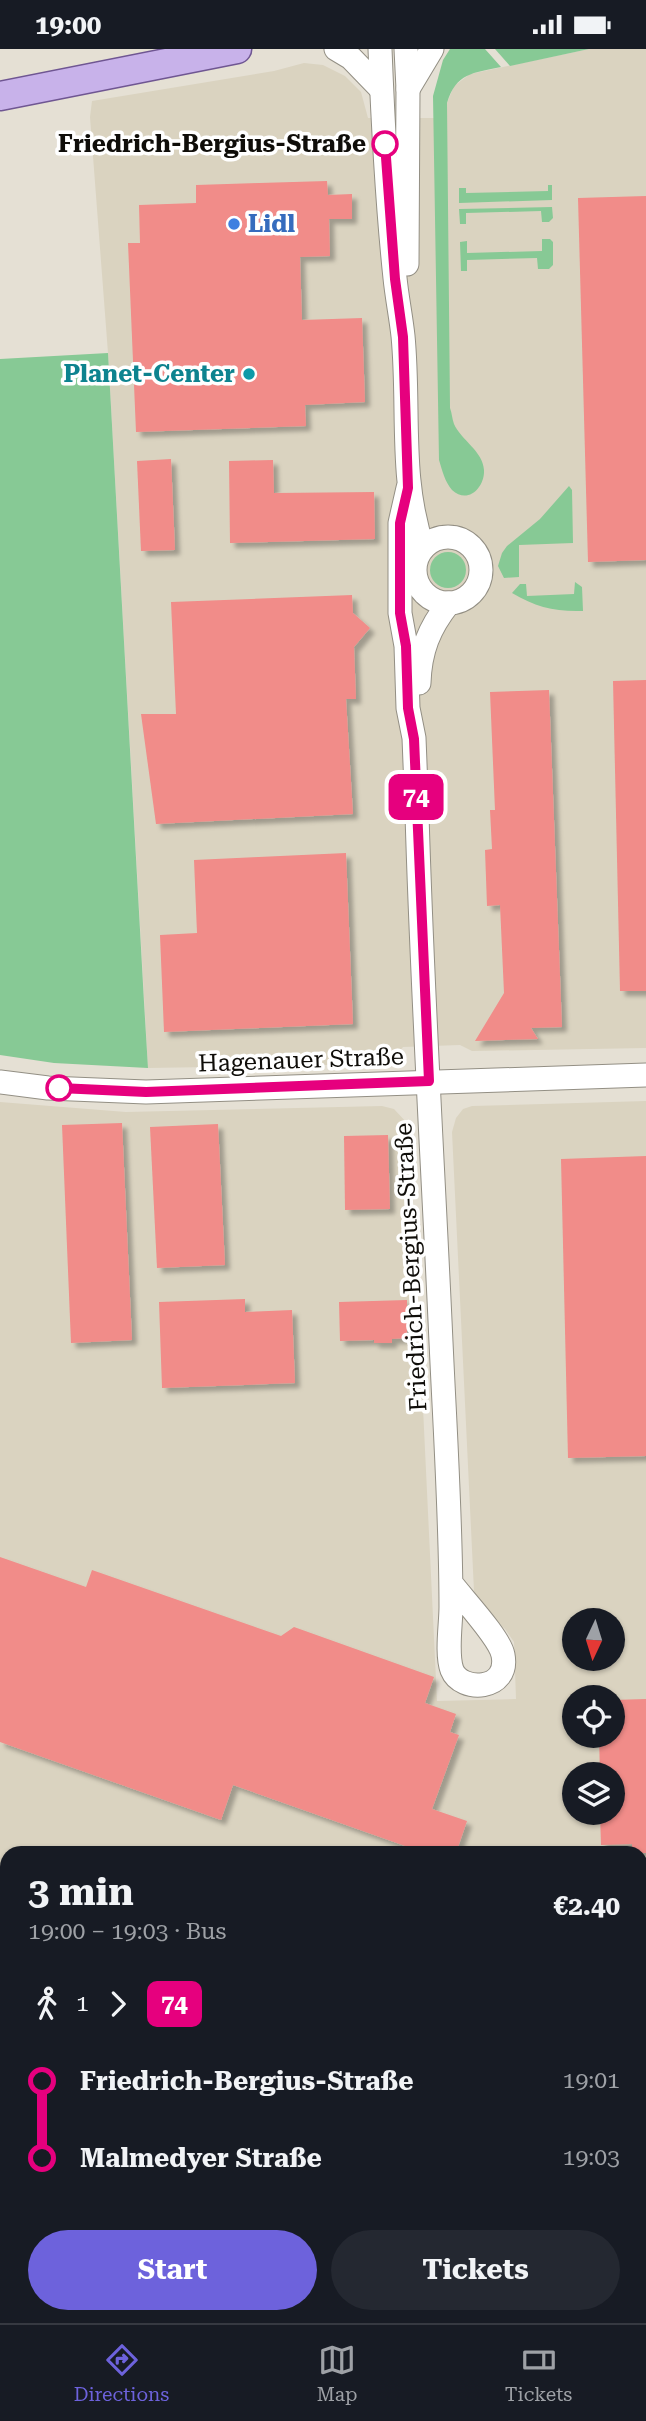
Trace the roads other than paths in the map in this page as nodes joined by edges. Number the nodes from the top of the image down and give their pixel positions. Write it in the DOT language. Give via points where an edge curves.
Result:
graph roads {
  1 [pos="139,49"];
  2 [pos="237,49"];
  3 [pos="336,49"];
  4 [pos="380,49"];
  5 [pos="406,49"];
  6 [pos="432,49"];
  7 [pos="0,79"];
  8 [pos="381,89"];
  9 [pos="408,89"];
  10 [pos="0,96"];
  11 [pos="403,337"];
  12 [pos="408,488"];
  13 [pos="445,537"];
  14 [pos="423,548"];
  15 [pos="421,589"];
  16 [pos="449,603"];
  17 [pos="406,646"];
  18 [pos="414,739"];
  19 [pos="646,1075"];
  20 [pos="0,1081"];
  21 [pos="429,1081"];
  22 [pos="451,1583"];
  1 -- 7 [label="main road"];
  2 -- 10 [label="main road"];
  3 -- 8 [label="street"];
  4 -- 8 [label="street, Friedrich-Bergius-Straße"];
  5 -- 9 [label="street, Friedrich-Bergius-Straße"];
  6 -- 9 [label="street"];
  8 -- 11 [label="street, Friedrich-Bergius-Straße"];
  9 -- 11 [label="street, Friedrich-Bergius-Straße"];
  11 -- 12 [label="street, Friedrich-Bergius-Straße"];
  12 -- 13 [label="street, Friedrich-Bergius-Straße"];
  12 -- 14 [label="street, Friedrich-Bergius-Straße"];
  12 -- 17 [label="street, Friedrich-Bergius-Straße" via="400,523 400,613"];
  13 -- 14 [label="street"];
  13 -- 16 [label="street, Friedrich-Bergius-Straße" via="471,545 482,569 472,593"];
  14 -- 15 [label="street, Friedrich-Bergius-Straße" via="415,573"];
  15 -- 16 [label="street" via="434,600"];
  15 -- 17 [label="street, Friedrich-Bergius-Straße"];
  16 -- 18 [label="street, Friedrich-Bergius-Straße" via="433,625 421,655"];
  17 -- 18 [label="street, Friedrich-Bergius-Straße"];
  18 -- 21 [label="street, Friedrich-Bergius-Straße"];
  19 -- 21 [label="street, Hagenauer Straße"];
  20 -- 21 [label="street, Hagenauer Straße" via="146,1092"];
  21 -- 22 [label="street, Friedrich-Bergius-Straße"];
}
